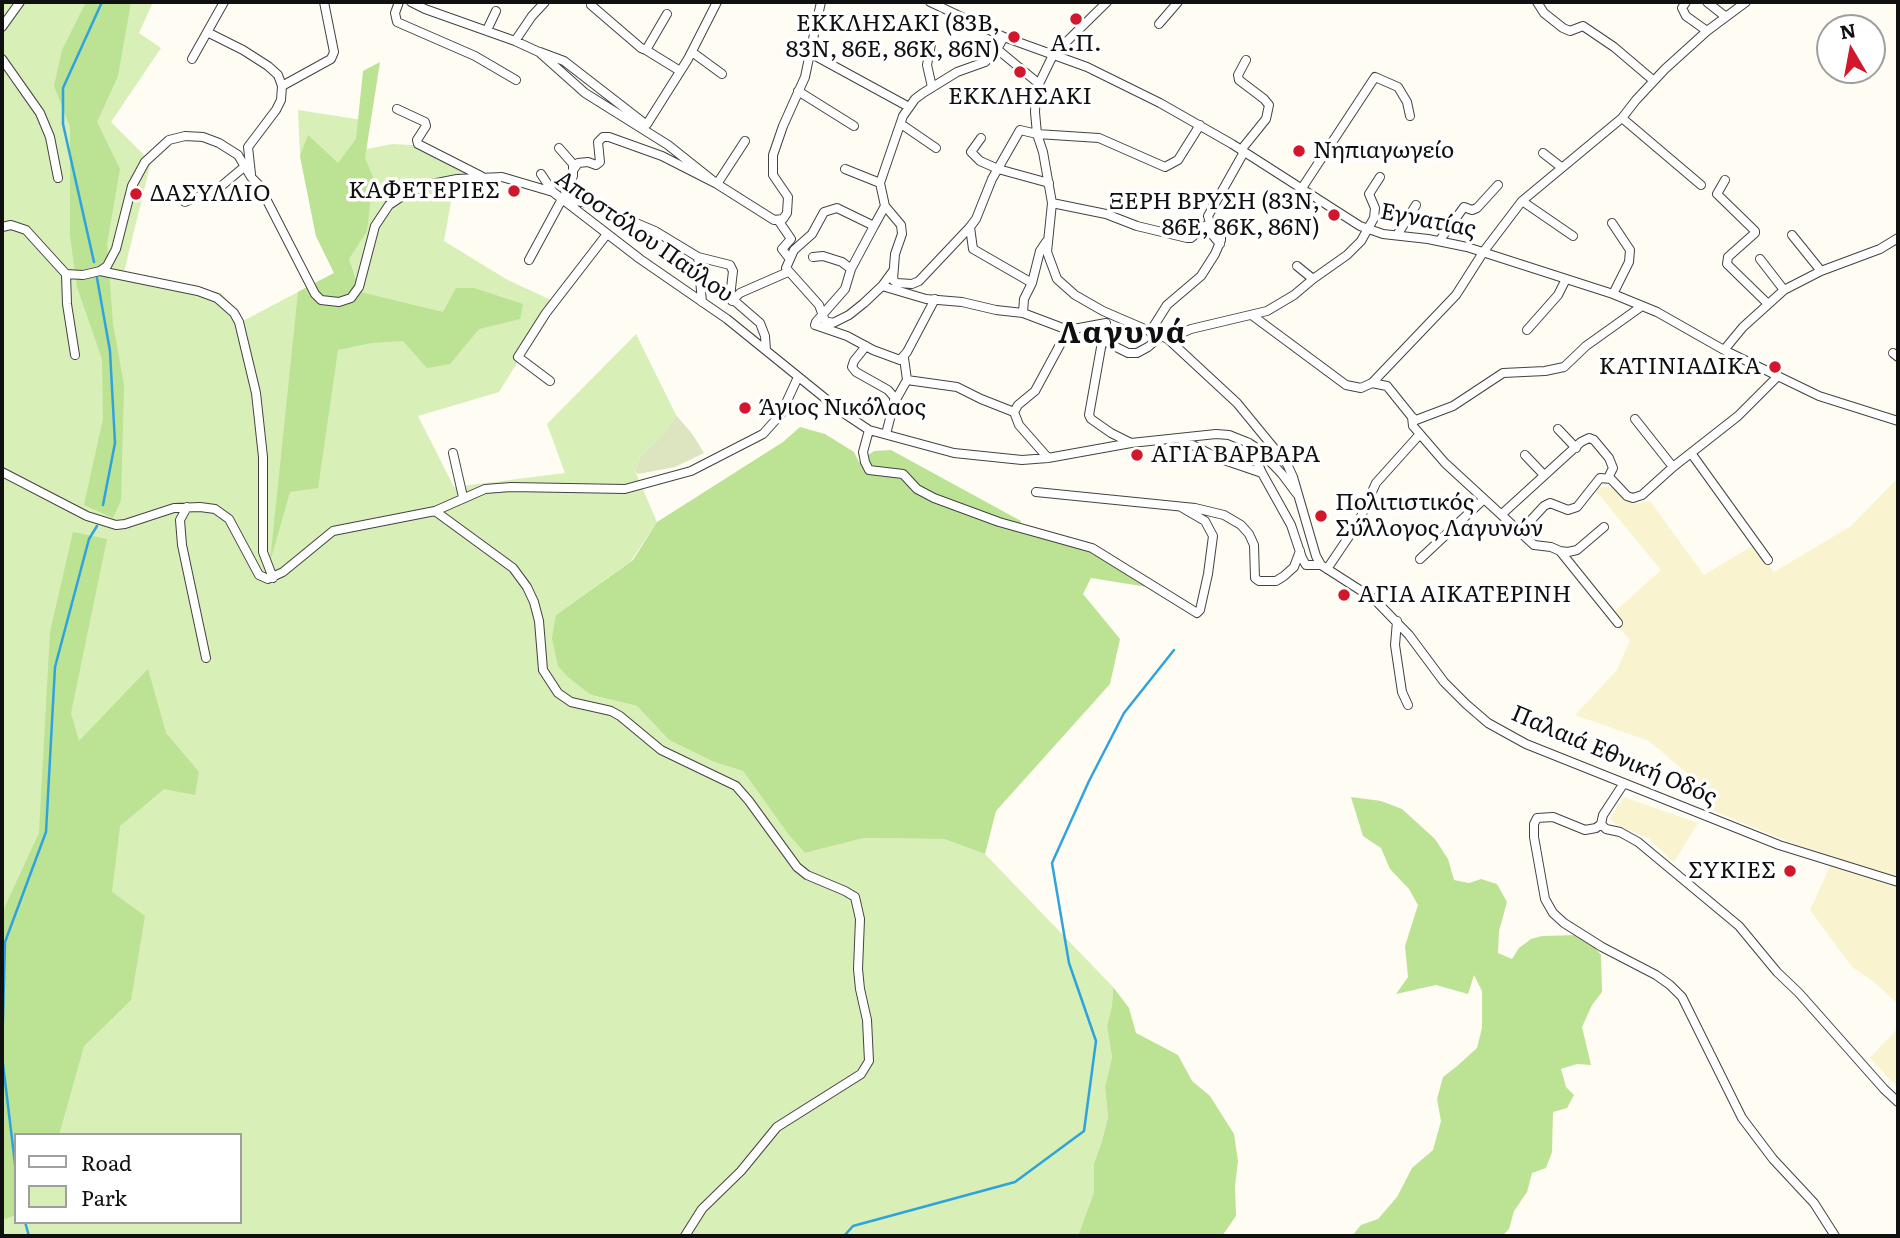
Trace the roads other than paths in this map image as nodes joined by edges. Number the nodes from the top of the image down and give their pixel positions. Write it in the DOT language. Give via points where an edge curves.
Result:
graph roads {
  1 [pos="20,2"];
  2 [pos="224,2"];
  3 [pos="324,2"];
  4 [pos="399,2"];
  5 [pos="410,2"];
  6 [pos="545,2"];
  7 [pos="718,2"];
  8 [pos="821,2"];
  9 [pos="930,2"];
  10 [pos="1107,2"];
  11 [pos="1178,2"];
  12 [pos="1537,2"];
  13 [pos="1686,2"];
  14 [pos="1707,2"];
  15 [pos="1746,4"];
  16 [pos="591,5"];
  17 [pos="496,11"];
  18 [pos="667,14"];
  19 [pos="1726,17"];
  20 [pos="1159,24"];
  21 [pos="2,27"];
  22 [pos="487,30"];
  23 [pos="1707,31"];
  24 [pos="207,32"];
  25 [pos="1004,37"];
  26 [pos="515,41"];
  27 [pos="931,44"];
  28 [pos="997,49"];
  29 [pos="646,50"];
  30 [pos="538,52"];
  31 [pos="692,52"];
  32 [pos="810,53"];
  33 [pos="1053,55"];
  34 [pos="2,59"];
  35 [pos="192,59"];
  36 [pos="1246,60"];
  37 [pos="680,71"];
  38 [pos="722,74"];
  39 [pos="516,80"];
  40 [pos="1654,81"];
  41 [pos="1038,83"];
  42 [pos="282,86"];
  43 [pos="932,87"];
  44 [pos="798,92"];
  45 [pos="909,107"];
  46 [pos="397,108"];
  47 [pos="1410,116"];
  48 [pos="1622,118"];
  49 [pos="647,124"];
  50 [pos="901,124"];
  51 [pos="1200,125"];
  52 [pos="854,126"];
  53 [pos="1037,134"];
  54 [pos="655,136"];
  55 [pos="981,138"];
  56 [pos="744,141"];
  57 [pos="559,148"];
  58 [pos="936,148"];
  59 [pos="1243,151"];
  60 [pos="1543,152"];
  61 [pos="244,167"];
  62 [pos="1561,167"];
  63 [pos="574,169"];
  64 [pos="845,169"];
  65 [pos="998,169"];
  66 [pos="541,174"];
  67 [pos="251,177"];
  68 [pos="483,177"];
  69 [pos="1380,177"];
  70 [pos="58,178"];
  71 [pos="1725,180"];
  72 [pos="880,183"];
  73 [pos="1049,183"];
  74 [pos="717,184"];
  75 [pos="1499,185"];
  76 [pos="1700,185"];
  77 [pos="1302,188"];
  78 [pos="553,192"];
  79 [pos="1522,201"];
  80 [pos="185,202"];
  81 [pos="568,203"];
  82 [pos="1052,203"];
  83 [pos="1416,205"];
  84 [pos="885,206"];
  85 [pos="778,220"];
  86 [pos="1612,223"];
  87 [pos="1207,224"];
  88 [pos="874,226"];
  89 [pos="2,227"];
  90 [pos="970,227"];
  91 [pos="1367,229"];
  92 [pos="607,234"];
  93 [pos="1397,235"];
  94 [pos="1792,235"];
  95 [pos="1573,236"];
  96 [pos="1898,238"];
  97 [pos="791,239"];
  98 [pos="1440,240"];
  99 [pos="803,241"];
  100 [pos="1047,242"];
  101 [pos="1484,251"];
  102 [pos="698,257"];
  103 [pos="813,257"];
  104 [pos="789,258"];
  105 [pos="1760,259"];
  106 [pos="529,260"];
  107 [pos="1297,266"];
  108 [pos="894,268"];
  109 [pos="852,269"];
  110 [pos="100,271"];
  111 [pos="1821,271"];
  112 [pos="788,272"];
  113 [pos="66,274"];
  114 [pos="1312,279"];
  115 [pos="1566,279"];
  116 [pos="919,281"];
  117 [pos="1032,283"];
  118 [pos="882,286"];
  119 [pos="1784,290"];
  120 [pos="1613,294"];
  121 [pos="912,295"];
  122 [pos="935,299"];
  123 [pos="732,301"];
  124 [pos="702,302"];
  125 [pos="1767,303"];
  126 [pos="1642,306"];
  127 [pos="823,312"];
  128 [pos="1023,313"];
  129 [pos="1111,315"];
  130 [pos="1253,316"];
  131 [pos="1105,325"];
  132 [pos="1068,330"];
  133 [pos="1527,330"];
  134 [pos="1150,332"];
  135 [pos="1164,338"];
  136 [pos="1102,340"];
  137 [pos="866,346"];
  138 [pos="1724,349"];
  139 [pos="766,350"];
  140 [pos="75,355"];
  141 [pos="904,358"];
  142 [pos="1777,376"];
  143 [pos="798,377"];
  144 [pos="907,380"];
  145 [pos="550,381"];
  146 [pos="1372,383"];
  147 [pos="894,403"];
  148 [pos="1014,412"];
  149 [pos="1412,417"];
  150 [pos="1635,419"];
  151 [pos="1898,421"];
  152 [pos="1558,429"];
  153 [pos="869,430"];
  154 [pos="886,434"];
  155 [pos="1420,434"];
  156 [pos="1181,438"];
  157 [pos="1131,443"];
  158 [pos="1249,443"];
  159 [pos="1576,448"];
  160 [pos="453,453"];
  161 [pos="1691,453"];
  162 [pos="1525,455"];
  163 [pos="1048,458"];
  164 [pos="1672,467"];
  165 [pos="2,472"];
  166 [pos="1262,474"];
  167 [pos="1544,475"];
  168 [pos="1608,478"];
  169 [pos="1036,492"];
  170 [pos="1297,494"];
  171 [pos="463,497"];
  172 [pos="1483,499"];
  173 [pos="187,507"];
  174 [pos="1181,507"];
  175 [pos="435,510"];
  176 [pos="1502,514"];
  177 [pos="1604,527"];
  178 [pos="1520,532"];
  179 [pos="1300,551"];
  180 [pos="1560,551"];
  181 [pos="1420,559"];
  182 [pos="1768,560"];
  183 [pos="1324,567"];
  184 [pos="273,578"];
  185 [pos="1397,621"];
  186 [pos="1618,623"];
  187 [pos="206,658"];
  188 [pos="1408,705"];
  189 [pos="1624,783"];
  190 [pos="1601,824"];
  191 [pos="1898,882"];
  192 [pos="1898,1102"];
  193 [pos="685,1236"];
  194 [pos="1835,1236"];
  1 -- 21 [label="street"];
  2 -- 24 [label="street"];
  3 -- 42 [label="street" via="334,52 331,59"];
  4 -- 39 [label="street" via="397,22 475,56"];
  5 -- 22 [label="street"];
  6 -- 26 [label="street"];
  7 -- 31 [label="street"];
  8 -- 32 [label="street"];
  9 -- 25 [label="street, Εγνατίας"];
  10 -- 33 [label="street"];
  11 -- 20 [label="street"];
  12 -- 40 [label="street" via="1563,28 1570,31 1583,26"];
  13 -- 23 [label="street" via="1682,9 1686,16"];
  14 -- 19 [label="street"];
  15 -- 19 [label="street"];
  16 -- 29 [label="street"];
  17 -- 22 [label="street"];
  18 -- 29 [label="street"];
  19 -- 23 [label="street"];
  22 -- 26 [label="street"];
  23 -- 40 [label="street"];
  24 -- 35 [label="street"];
  24 -- 42 [label="street" via="268,66"];
  25 -- 28 [label="street"];
  25 -- 33 [label="street, Εγνατίας"];
  26 -- 30 [label="street"];
  27 -- 43 [label="street"];
  28 -- 41 [label="street"];
  28 -- 43 [label="street" via="985,62"];
  29 -- 37 [label="street"];
  30 -- 49 [label="street" via="564,61"];
  30 -- 54 [label="street" via="585,93"];
  31 -- 37 [label="street"];
  31 -- 38 [label="street"];
  32 -- 44 [label="street"];
  32 -- 45 [label="street"];
  33 -- 41 [label="street"];
  33 -- 51 [label="street, Εγνατίας"];
  34 -- 70 [label="street" via="40,113"];
  36 -- 59 [label="street" via="1238,78 1269,105 1266,119"];
  37 -- 49 [label="street"];
  40 -- 48 [label="street"];
  41 -- 53 [label="street"];
  42 -- 67 [label="street" via="276,110 248,147"];
  43 -- 45 [label="street"];
  44 -- 52 [label="street"];
  44 -- 85 [label="street" via="773,155 773,175 788,197 787,213"];
  45 -- 50 [label="street"];
  46 -- 68 [label="street" via="425,122 418,144"];
  47 -- 77 [label="street" via="1398,87 1376,77"];
  48 -- 62 [label="street"];
  48 -- 76 [label="street"];
  49 -- 54 [label="street"];
  50 -- 58 [label="street"];
  50 -- 72 [label="street"];
  51 -- 53 [label="street" via="1178,160 1165,167 1099,138"];
  51 -- 59 [label="street, Εγνατίας"];
  53 -- 65 [label="street" via="1020,130"];
  53 -- 73 [label="street"];
  54 -- 74 [label="street"];
  55 -- 65 [label="street" via="972,148 973,156"];
  56 -- 74 [label="street"];
  57 -- 63 [label="street"];
  59 -- 77 [label="street, Εγνατίας"];
  59 -- 87 [label="street" via="1210,210"];
  60 -- 62 [label="street"];
  61 -- 67 [label="street, Αποστόλου Παύλου"];
  61 -- 80 [label="street" via="219,188"];
  61 -- 110 [label="street, Αποστόλου Παύλου" via="238,155 209,139 185,136 162,144 138,172 116,249"];
  62 -- 79 [label="street"];
  63 -- 74 [label="street" via="578,163 600,162 598,142 609,137 662,156"];
  63 -- 81 [label="street" via="565,189"];
  64 -- 72 [label="street"];
  65 -- 73 [label="street"];
  65 -- 90 [label="street"];
  66 -- 78 [label="street"];
  67 -- 68 [label="street, Αποστόλου Παύλου" via="260,185 315,294 333,303 351,298 359,287 376,226 389,205 432,184"];
  68 -- 78 [label="street, Αποστόλου Παύλου" via="519,180"];
  69 -- 91 [label="street" via="1369,194 1375,208"];
  71 -- 125 [label="street" via="1717,194 1755,230 1728,257 1727,264"];
  72 -- 84 [label="street"];
  73 -- 82 [label="street"];
  74 -- 85 [label="street"];
  75 -- 98 [label="street" via="1477,208 1464,207"];
  77 -- 91 [label="street, Εγνατίας"];
  78 -- 81 [label="street, Αποστόλου Παύλου"];
  79 -- 95 [label="street"];
  79 -- 101 [label="street"];
  81 -- 92 [label="street, Αποστόλου Παύλου"];
  81 -- 102 [label="street" via="589,203 637,222"];
  81 -- 106 [label="street"];
  82 -- 87 [label="street" via="1187,238"];
  82 -- 100 [label="street"];
  83 -- 93 [label="street"];
  84 -- 88 [label="street"];
  84 -- 108 [label="street" via="901,225"];
  85 -- 97 [label="street"];
  86 -- 120 [label="street" via="1630,250"];
  87 -- 134 [label="street" via="1221,234 1220,244 1201,276 1167,304"];
  88 -- 99 [label="street" via="837,208 824,212 813,234"];
  88 -- 109 [label="street"];
  89 -- 113 [label="street" via="26,230"];
  90 -- 116 [label="street"];
  90 -- 117 [label="street" via="973,249"];
  91 -- 93 [label="street, Εγνατίας"];
  91 -- 114 [label="street" via="1353,250"];
  92 -- 124 [label="street, Αποστόλου Παύλου"];
  92 -- 145 [label="street" via="518,357"];
  93 -- 98 [label="street, Εγνατίας"];
  94 -- 111 [label="street"];
  96 -- 111 [label="street"];
  97 -- 99 [label="street" via="794,234"];
  97 -- 104 [label="street" via="782,249"];
  98 -- 101 [label="street, Εγνατίας"];
  99 -- 104 [label="street"];
  100 -- 117 [label="street"];
  100 -- 129 [label="street" via="1057,279"];
  101 -- 115 [label="street, Εγνατίας"];
  101 -- 146 [label="street" via="1436,319"];
  102 -- 123 [label="street" via="730,264"];
  102 -- 124 [label="street"];
  103 -- 109 [label="street" via="823,256"];
  104 -- 112 [label="street"];
  105 -- 119 [label="street"];
  107 -- 114 [label="street"];
  108 -- 116 [label="street" via="897,283"];
  108 -- 118 [label="street"];
  109 -- 127 [label="street" via="845,289"];
  110 -- 113 [label="street"];
  110 -- 184 [label="street" via="198,291 217,298 234,313 256,393 263,457 263,552"];
  111 -- 119 [label="street"];
  112 -- 123 [label="street"];
  112 -- 127 [label="street"];
  113 -- 140 [label="street"];
  114 -- 130 [label="street" via="1285,301"];
  115 -- 120 [label="street, Εγνατίας"];
  115 -- 133 [label="street"];
  116 -- 121 [label="street"];
  117 -- 128 [label="street"];
  118 -- 121 [label="street"];
  118 -- 127 [label="street" via="840,320 828,323"];
  119 -- 125 [label="street"];
  120 -- 126 [label="street, Εγνατίας"];
  121 -- 122 [label="street"];
  122 -- 128 [label="street"];
  122 -- 141 [label="street"];
  123 -- 139 [label="street" via="760,323"];
  124 -- 139 [label="street, Αποστόλου Παύλου"];
  125 -- 138 [label="street"];
  126 -- 138 [label="street, Εγνατίας"];
  126 -- 149 [label="street" via="1564,367 1503,373 1453,406 1416,420"];
  127 -- 137 [label="street" via="815,325"];
  128 -- 132 [label="street"];
  129 -- 131 [label="street"];
  129 -- 134 [label="street"];
  130 -- 135 [label="street"];
  130 -- 146 [label="street" via="1337,380 1352,388"];
  131 -- 132 [label="street"];
  131 -- 136 [label="street"];
  132 -- 148 [label="street" via="1035,391"];
  134 -- 135 [label="street"];
  135 -- 136 [label="street" via="1128,353"];
  135 -- 170 [label="street" via="1237,403 1277,449"];
  136 -- 157 [label="street" via="1089,415"];
  137 -- 141 [label="street" via="893,359"];
  137 -- 147 [label="street" via="852,367 888,390"];
  138 -- 142 [label="street, Εγνατίας"];
  139 -- 143 [label="street, Αποστόλου Παύλου"];
  141 -- 144 [label="street"];
  142 -- 151 [label="street, Εγνατίας" via="1819,396"];
  142 -- 161 [label="street" via="1738,416"];
  143 -- 153 [label="street, Αποστόλου Παύλου"];
  143 -- 171 [label="street" via="764,434 673,478 625,489 511,487"];
  144 -- 147 [label="street"];
  144 -- 148 [label="street" via="957,387"];
  146 -- 149 [label="street" via="1387,386"];
  147 -- 154 [label="street"];
  148 -- 163 [label="street" via="1019,425"];
  149 -- 155 [label="street"];
  150 -- 164 [label="street"];
  152 -- 159 [label="street"];
  153 -- 154 [label="street, Αποστόλου Παύλου"];
  153 -- 174 [label="street" via="863,452 869,470 903,474 934,498 1092,548 1197,613 1213,536 1205,521"];
  154 -- 163 [label="street, Αποστόλου Παύλου" via="954,453"];
  155 -- 172 [label="street"];
  155 -- 183 [label="street" via="1376,483 1358,523"];
  156 -- 157 [label="street, Αποστόλου Παύλου"];
  156 -- 158 [label="street, Αποστόλου Παύλου" via="1229,435"];
  156 -- 166 [label="street"];
  157 -- 163 [label="street, Αποστόλου Παύλου"];
  158 -- 166 [label="street"];
  158 -- 170 [label="street"];
  159 -- 167 [label="street"];
  159 -- 168 [label="street" via="1594,440 1613,468"];
  160 -- 171 [label="street"];
  161 -- 164 [label="street"];
  161 -- 182 [label="street"];
  162 -- 167 [label="street"];
  164 -- 168 [label="street" via="1633,498"];
  165 -- 173 [label="street" via="87,516 116,525"];
  166 -- 179 [label="street" via="1292,525"];
  167 -- 176 [label="street"];
  168 -- 178 [label="street" via="1594,484 1573,510 1550,503 1544,506"];
  169 -- 174 [label="street"];
  170 -- 183 [label="street" via="1315,556"];
  171 -- 175 [label="street"];
  172 -- 176 [label="street"];
  172 -- 181 [label="street"];
  173 -- 184 [label="street" via="208,507 222,513 260,575"];
  173 -- 187 [label="street" via="180,531"];
  174 -- 179 [label="street" via="1224,514 1241,525 1254,545 1259,582 1284,576 1294,567"];
  175 -- 184 [label="street" via="333,531"];
  175 -- 193 [label="street" via="513,568 527,587 539,621 543,670 558,694 571,702 611,711 661,750 736,786 797,867 855,897 869,1061 861,1074 777,1127 702,1209"];
  176 -- 178 [label="street"];
  177 -- 180 [label="street" via="1577,550"];
  178 -- 180 [label="street" via="1534,545"];
  179 -- 183 [label="street, Παλαιά Εθνική Οδός" via="1306,565"];
  180 -- 186 [label="street"];
  183 -- 185 [label="street, Παλαιά Εθνική Οδός" via="1366,592"];
  185 -- 188 [label="street" via="1395,645"];
  185 -- 189 [label="street, Παλαιά Εθνική Οδός" via="1444,682 1488,723 1526,744"];
  189 -- 190 [label="street"];
  189 -- 191 [label="street, Παλαιά Εθνική Οδός" via="1779,845"];
  190 -- 192 [label="street" via="1638,842 1739,926"];
  190 -- 194 [label="street" via="1586,830 1553,817 1537,818 1536,848 1545,899 1553,913 1602,947 1656,975 1682,997 1742,1118 1814,1203"];
}
